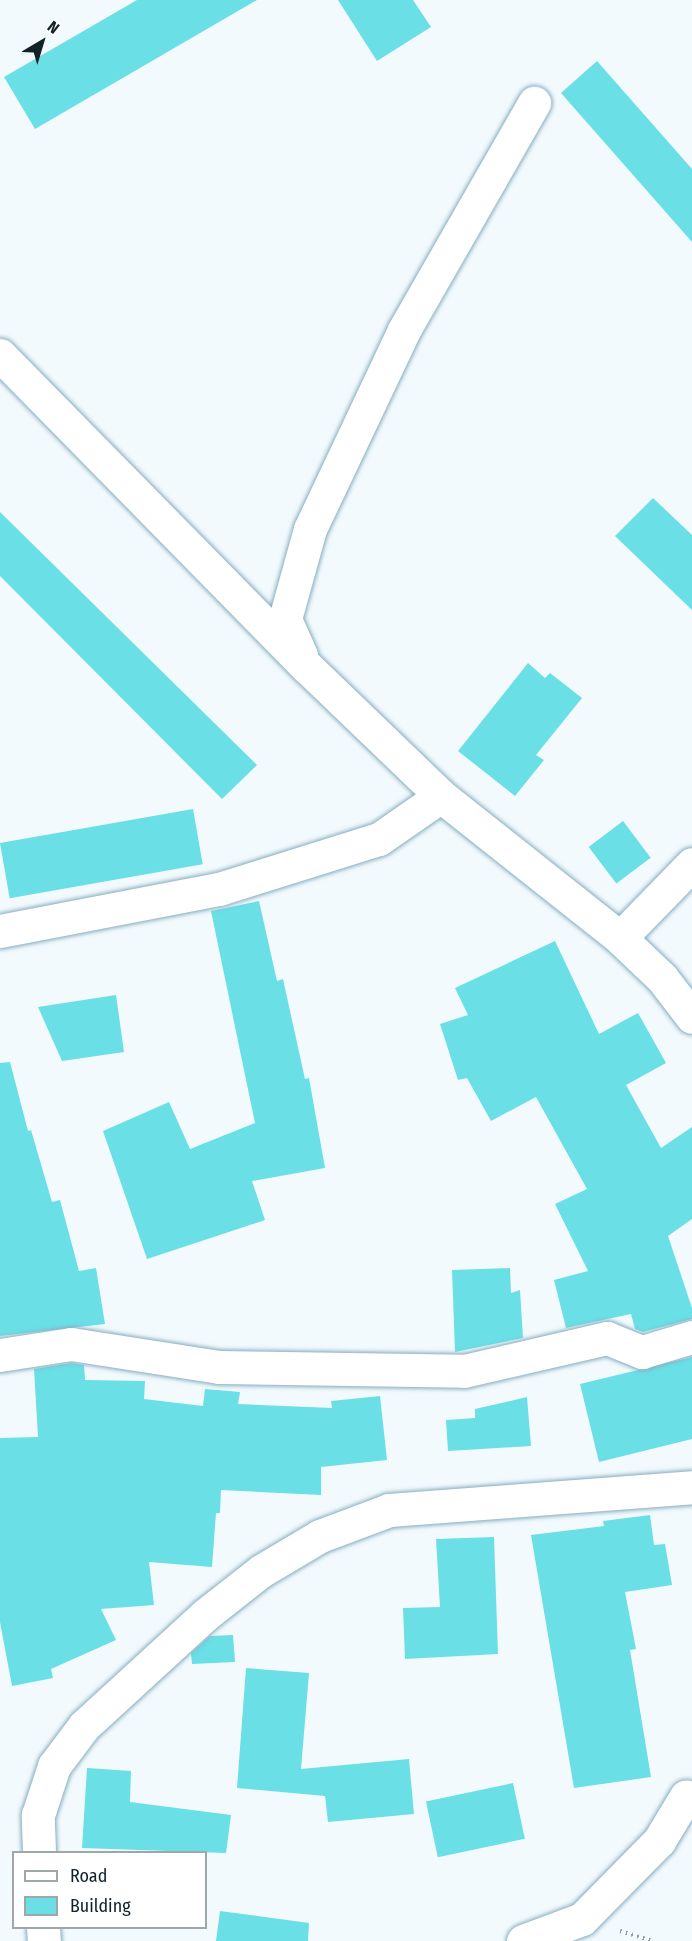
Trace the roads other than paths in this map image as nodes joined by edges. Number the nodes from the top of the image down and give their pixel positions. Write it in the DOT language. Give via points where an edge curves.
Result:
graph roads {
  1 [pos="534,103"];
  2 [pos="0,355"];
  3 [pos="307,667"];
  4 [pos="441,796"];
  5 [pos="692,864"];
  6 [pos="0,931"];
  7 [pos="620,938"];
  8 [pos="692,1017"];
  9 [pos="692,1338"];
  10 [pos="0,1355"];
  11 [pos="692,1487"];
  12 [pos="686,1796"];
  13 [pos="39,1851"];
  14 [pos="523,1941"];
  1 -- 3 [label="street" via="404,330 310,529 285,619"];
  2 -- 3 [label="street"];
  3 -- 4 [label="street"];
  4 -- 6 [label="street" via="379,839 219,889"];
  4 -- 7 [label="street"];
  5 -- 7 [label="street"];
  7 -- 8 [label="street" via="662,978"];
  9 -- 10 [label="street" via="642,1352 607,1338 464,1371 219,1367 71,1344"];
  11 -- 13 [label="street" via="389,1510 320,1536 261,1571 205,1615 84,1726 54,1766 38,1815"];
  12 -- 14 [label="street" via="659,1841 582,1919"];
}
